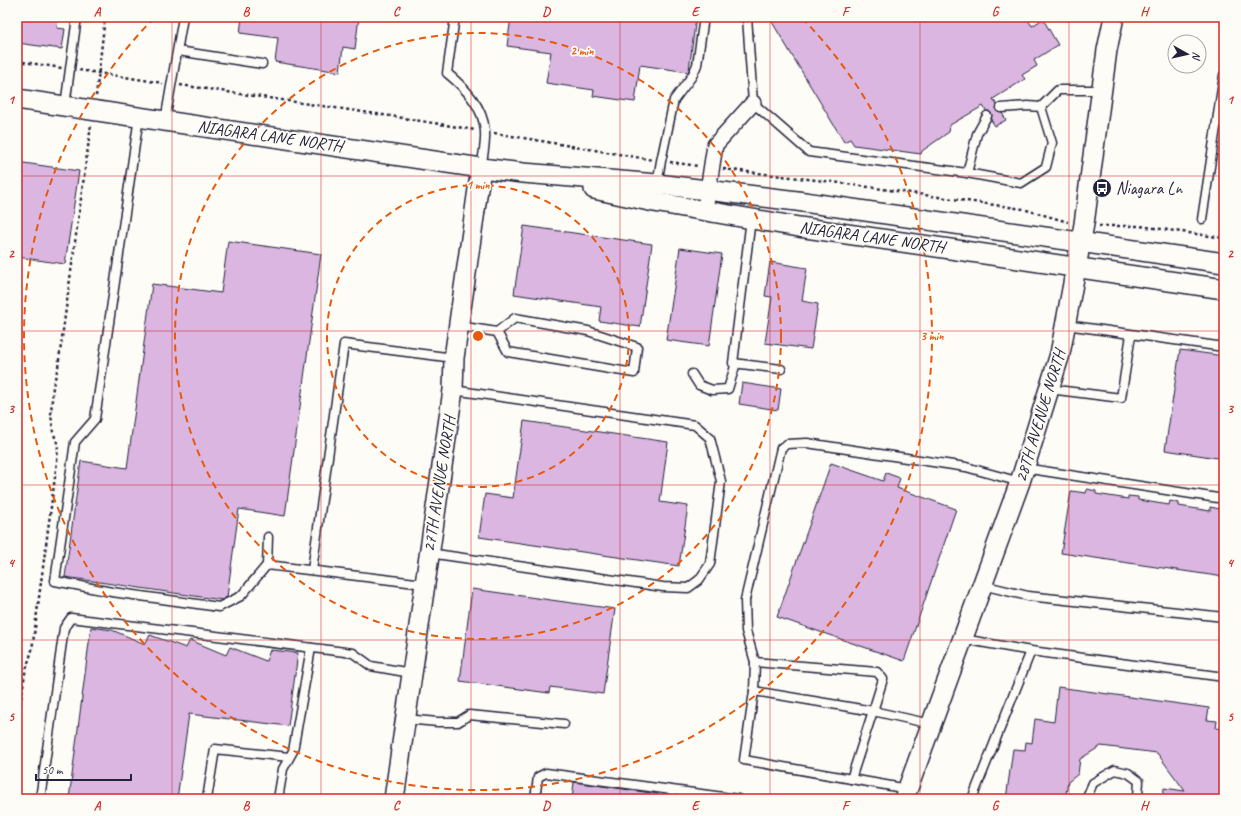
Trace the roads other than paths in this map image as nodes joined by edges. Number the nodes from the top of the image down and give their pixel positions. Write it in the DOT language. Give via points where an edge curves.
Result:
graph roads {
  1 [pos="77,17"];
  2 [pos="183,17"];
  3 [pos="455,17"];
  4 [pos="704,17"];
  5 [pos="747,17"];
  6 [pos="1114,17"];
  7 [pos="178,51"];
  8 [pos="262,64"];
  9 [pos="1224,75"];
  10 [pos="1102,90"];
  11 [pos="17,99"];
  12 [pos="754,103"];
  13 [pos="65,106"];
  14 [pos="1041,107"];
  15 [pos="1001,108"];
  16 [pos="987,116"];
  17 [pos="139,117"];
  18 [pos="165,121"];
  19 [pos="481,168"];
  20 [pos="523,173"];
  21 [pos="967,173"];
  22 [pos="657,184"];
  23 [pos="708,190"];
  24 [pos="705,210"];
  25 [pos="752,218"];
  26 [pos="1202,219"];
  27 [pos="1081,243"];
  28 [pos="1224,263"];
  29 [pos="1076,267"];
  30 [pos="1224,289"];
  31 [pos="458,326"];
  32 [pos="1066,326"];
  33 [pos="498,332"];
  34 [pos="1131,335"];
  35 [pos="1224,348"];
  36 [pos="454,358"];
  37 [pos="736,363"];
  38 [pos="781,368"];
  39 [pos="692,374"];
  40 [pos="1048,389"];
  41 [pos="453,390"];
  42 [pos="1022,475"];
  43 [pos="1224,499"];
  44 [pos="268,537"];
  45 [pos="429,552"];
  46 [pos="267,566"];
  47 [pos="312,570"];
  48 [pos="424,584"];
  49 [pos="982,585"];
  50 [pos="1224,617"];
  51 [pos="962,639"];
  52 [pos="311,648"];
  53 [pos="1032,651"];
  54 [pos="756,662"];
  55 [pos="412,673"];
  56 [pos="1224,677"];
  57 [pos="754,691"];
  58 [pos="873,711"];
  59 [pos="405,719"];
  60 [pos="564,724"];
  61 [pos="931,724"];
  62 [pos="289,757"];
  63 [pos="851,779"];
  64 [pos="906,794"];
  65 [pos="40,799"];
  66 [pos="207,799"];
  67 [pos="278,799"];
  68 [pos="394,799"];
  69 [pos="535,799"];
  70 [pos="738,799"];
  71 [pos="972,799"];
  72 [pos="1086,799"];
  73 [pos="1136,799"];
  1 -- 13 [label="lane"];
  2 -- 7 [label="lane"];
  3 -- 19 [label="lane" via="447,73 475,101 484,121"];
  4 -- 22 [label="lane" via="697,65 674,100"];
  5 -- 12 [label="lane"];
  6 -- 10 [label="street, 28TH AVENUE NORTH"];
  7 -- 8 [label="lane"];
  7 -- 18 [label="lane"];
  9 -- 26 [label="lane"];
  10 -- 14 [label="lane" via="1058,90"];
  10 -- 27 [label="street, 28TH AVENUE NORTH"];
  11 -- 13 [label="street, NIAGARA LANE NORTH"];
  12 -- 21 [label="lane" via="809,152"];
  12 -- 23 [label="street" via="715,145"];
  13 -- 17 [label="street, NIAGARA LANE NORTH"];
  14 -- 15 [label="lane"];
  14 -- 21 [label="lane" via="1052,143 1046,167 1021,183"];
  16 -- 21 [label="lane" via="977,134"];
  17 -- 18 [label="street, NIAGARA LANE NORTH"];
  17 -- 46 [label="lane" via="95,418 75,442 55,581 219,607 241,596"];
  18 -- 19 [label="street, NIAGARA LANE NORTH"];
  19 -- 20 [label="street, NIAGARA LANE NORTH"];
  19 -- 31 [label="street, 27TH AVENUE NORTH"];
  20 -- 22 [label="street, NIAGARA LANE NORTH"];
  20 -- 24 [label="street, NIAGARA LANE NORTH" via="654,202"];
  22 -- 23 [label="street, NIAGARA LANE NORTH"];
  23 -- 24 [label="street"];
  23 -- 27 [label="street, NIAGARA LANE NORTH" via="796,200"];
  24 -- 25 [label="street, NIAGARA LANE NORTH"];
  25 -- 29 [label="street, NIAGARA LANE NORTH"];
  25 -- 37 [label="lane" via="733,363"];
  27 -- 28 [label="street, NIAGARA LANE NORTH"];
  27 -- 29 [label="street, 28TH AVENUE NORTH"];
  29 -- 30 [label="street, NIAGARA LANE NORTH"];
  29 -- 32 [label="street, 28TH AVENUE NORTH"];
  31 -- 33 [label="lane"];
  31 -- 36 [label="street, 27TH AVENUE NORTH"];
  32 -- 34 [label="lane"];
  32 -- 40 [label="street, 28TH AVENUE NORTH"];
  33 -- 33 [label="lane" via="515,318 588,331 637,347 634,373 508,352"];
  34 -- 35 [label="lane"];
  34 -- 40 [label="lane" via="1121,398"];
  36 -- 41 [label="street, 27TH AVENUE NORTH"];
  36 -- 47 [label="lane" via="344,344"];
  37 -- 38 [label="lane"];
  37 -- 39 [label="lane" via="728,389 712,390 699,385"];
  40 -- 42 [label="street, 28TH AVENUE NORTH"];
  41 -- 45 [label="street, 27TH AVENUE NORTH"];
  41 -- 45 [label="lane" via="694,424 710,438 722,481 710,564 688,588 663,587"];
  42 -- 43 [label="lane"];
  42 -- 49 [label="street, 28TH AVENUE NORTH"];
  42 -- 54 [label="lane" via="807,443 787,444 781,448 745,600 746,631"];
  44 -- 46 [label="lane"];
  45 -- 48 [label="street, 27TH AVENUE NORTH"];
  46 -- 47 [label="lane"];
  47 -- 48 [label="lane"];
  48 -- 55 [label="street, 27TH AVENUE NORTH"];
  49 -- 50 [label="lane" via="1028,596"];
  49 -- 51 [label="street, 28TH AVENUE NORTH"];
  51 -- 53 [label="lane"];
  51 -- 61 [label="street, 28TH AVENUE NORTH"];
  52 -- 55 [label="lane" via="353,653 372,666"];
  52 -- 62 [label="lane" via="293,752"];
  52 -- 65 [label="lane" via="71,618 64,628"];
  53 -- 56 [label="lane"];
  53 -- 71 [label="lane"];
  54 -- 57 [label="lane"];
  54 -- 58 [label="lane" via="878,672 883,679"];
  55 -- 59 [label="street, 27TH AVENUE NORTH"];
  57 -- 58 [label="lane"];
  57 -- 63 [label="lane" via="744,760"];
  58 -- 61 [label="lane"];
  58 -- 63 [label="lane"];
  59 -- 60 [label="lane" via="458,722 469,715"];
  59 -- 68 [label="street, 27TH AVENUE NORTH"];
  61 -- 64 [label="street, 28TH AVENUE NORTH"];
  62 -- 66 [label="lane" via="215,749"];
  62 -- 67 [label="lane" via="282,769"];
  63 -- 64 [label="lane"];
  69 -- 70 [label="lane" via="538,777 546,773"];
  72 -- 73 [label="lane" via="1093,783 1115,770 1128,773 1139,781"];
}
